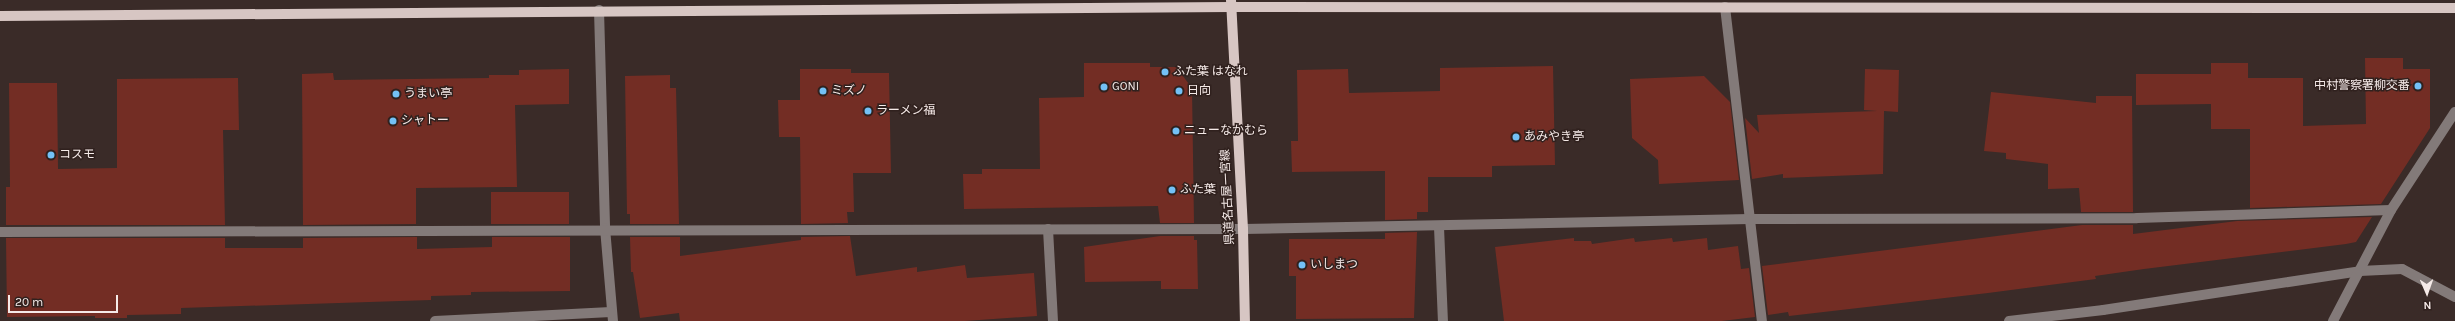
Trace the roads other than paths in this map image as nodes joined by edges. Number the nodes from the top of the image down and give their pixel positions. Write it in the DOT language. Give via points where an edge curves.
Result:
graph roads {
  1 [pos="1231,4"];
  2 [pos="1725,7"];
  3 [pos="2455,8"];
  4 [pos="599,10"];
  5 [pos="0,16"];
  6 [pos="2455,112"];
  7 [pos="2391,210"];
  8 [pos="1750,219"];
  9 [pos="1439,227"];
  10 [pos="605,228"];
  11 [pos="1048,229"];
  12 [pos="1243,229"];
  13 [pos="0,232"];
  14 [pos="2360,271"];
  15 [pos="2455,297"];
  16 [pos="612,316"];
  17 [pos="435,321"];
  18 [pos="1053,321"];
  19 [pos="1245,321"];
  20 [pos="1443,321"];
  21 [pos="1762,321"];
  22 [pos="2009,321"];
  23 [pos="2333,321"];
  1 -- 2 [label="main road"];
  1 -- 4 [label="main road"];
  1 -- 12 [label="main road, 県道名古屋一宮線"];
  2 -- 3 [label="main road"];
  2 -- 8 [label="street"];
  4 -- 5 [label="main road"];
  4 -- 10 [label="street"];
  6 -- 7 [label="street"];
  7 -- 8 [label="street" via="2137,218"];
  7 -- 14 [label="street"];
  8 -- 9 [label="street"];
  8 -- 21 [label="street"];
  9 -- 12 [label="street"];
  9 -- 20 [label="street"];
  10 -- 11 [label="street"];
  10 -- 13 [label="street"];
  10 -- 16 [label="street"];
  11 -- 12 [label="street"];
  11 -- 18 [label="street"];
  12 -- 19 [label="main road, 県道名古屋一宮線"];
  14 -- 15 [label="street" via="2402,269"];
  14 -- 22 [label="street" via="2103,310"];
  14 -- 23 [label="street"];
  16 -- 17 [label="street"];
}
